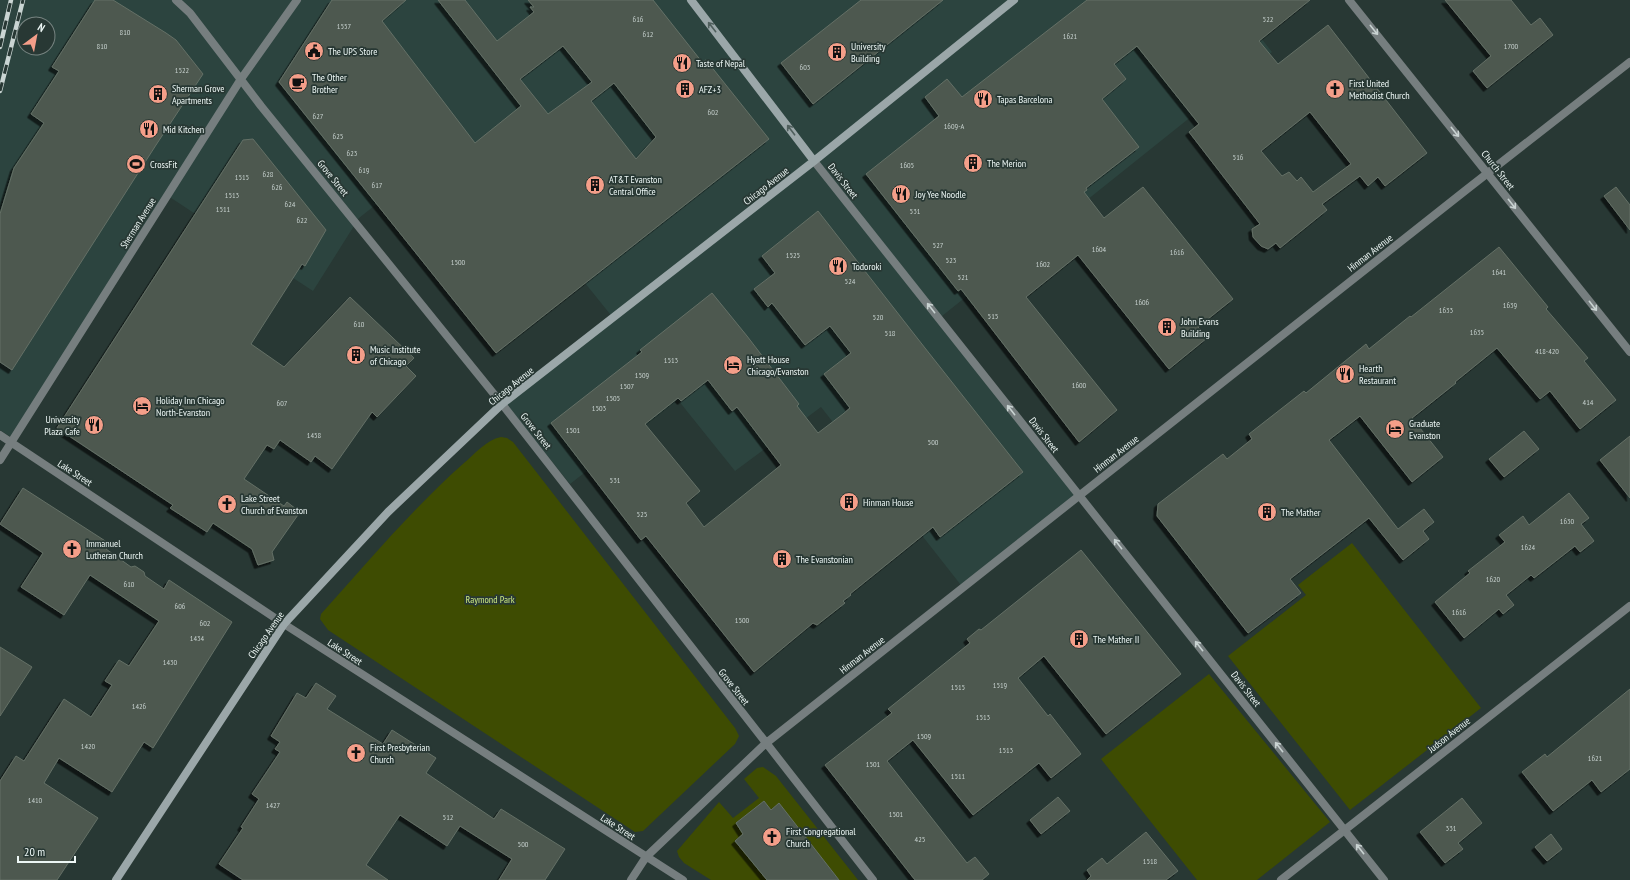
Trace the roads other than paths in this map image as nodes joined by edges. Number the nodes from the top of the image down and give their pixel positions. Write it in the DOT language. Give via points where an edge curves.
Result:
graph roads {
  1 [pos="176,0"];
  2 [pos="297,0"];
  3 [pos="691,0"];
  4 [pos="1014,0"];
  5 [pos="1349,0"];
  6 [pos="1630,62"];
  7 [pos="241,80"];
  8 [pos="814,161"];
  9 [pos="1488,173"];
  10 [pos="1630,352"];
  11 [pos="502,404"];
  12 [pos="0,436"];
  13 [pos="11,443"];
  14 [pos="0,460"];
  15 [pos="1079,495"];
  16 [pos="1630,606"];
  17 [pos="284,624"];
  18 [pos="765,744"];
  19 [pos="1344,829"];
  20 [pos="646,857"];
  21 [pos="116,880"];
  22 [pos="631,880"];
  23 [pos="683,880"];
  24 [pos="873,880"];
  25 [pos="1281,880"];
  26 [pos="1384,880"];
  1 -- 7 [label="street, Grove Street" via="190,13"];
  2 -- 7 [label="street, Sherman Avenue"];
  8 -- 3 [label="main road, Davis Street, one-way"];
  4 -- 8 [label="main road, Chicago Avenue"];
  5 -- 9 [label="street, Church Street, one-way"];
  6 -- 9 [label="street, Hinman Avenue"];
  7 -- 11 [label="street, Grove Street"];
  7 -- 13 [label="street, Sherman Avenue"];
  8 -- 11 [label="main road, Chicago Avenue"];
  15 -- 8 [label="street, Davis Street, one-way"];
  9 -- 10 [label="street, Church Street, one-way"];
  9 -- 15 [label="street, Hinman Avenue"];
  11 -- 17 [label="main road, Chicago Avenue" via="388,512"];
  11 -- 18 [label="street, Grove Street"];
  12 -- 13 [label="street, Lake Street"];
  13 -- 14 [label="street, Sherman Avenue"];
  13 -- 17 [label="street, Lake Street"];
  15 -- 18 [label="street, Hinman Avenue"];
  19 -- 15 [label="street, Davis Street, one-way"];
  16 -- 19 [label="street, Judson Avenue"];
  17 -- 20 [label="street, Lake Street"];
  17 -- 21 [label="main road, Chicago Avenue"];
  18 -- 20 [label="street, Hinman Avenue"];
  18 -- 24 [label="street, Grove Street"];
  19 -- 25 [label="street, Judson Avenue"];
  26 -- 19 [label="street, Davis Street, one-way"];
  20 -- 22 [label="street, Hinman Avenue"];
  20 -- 23 [label="street, Lake Street"];
}
